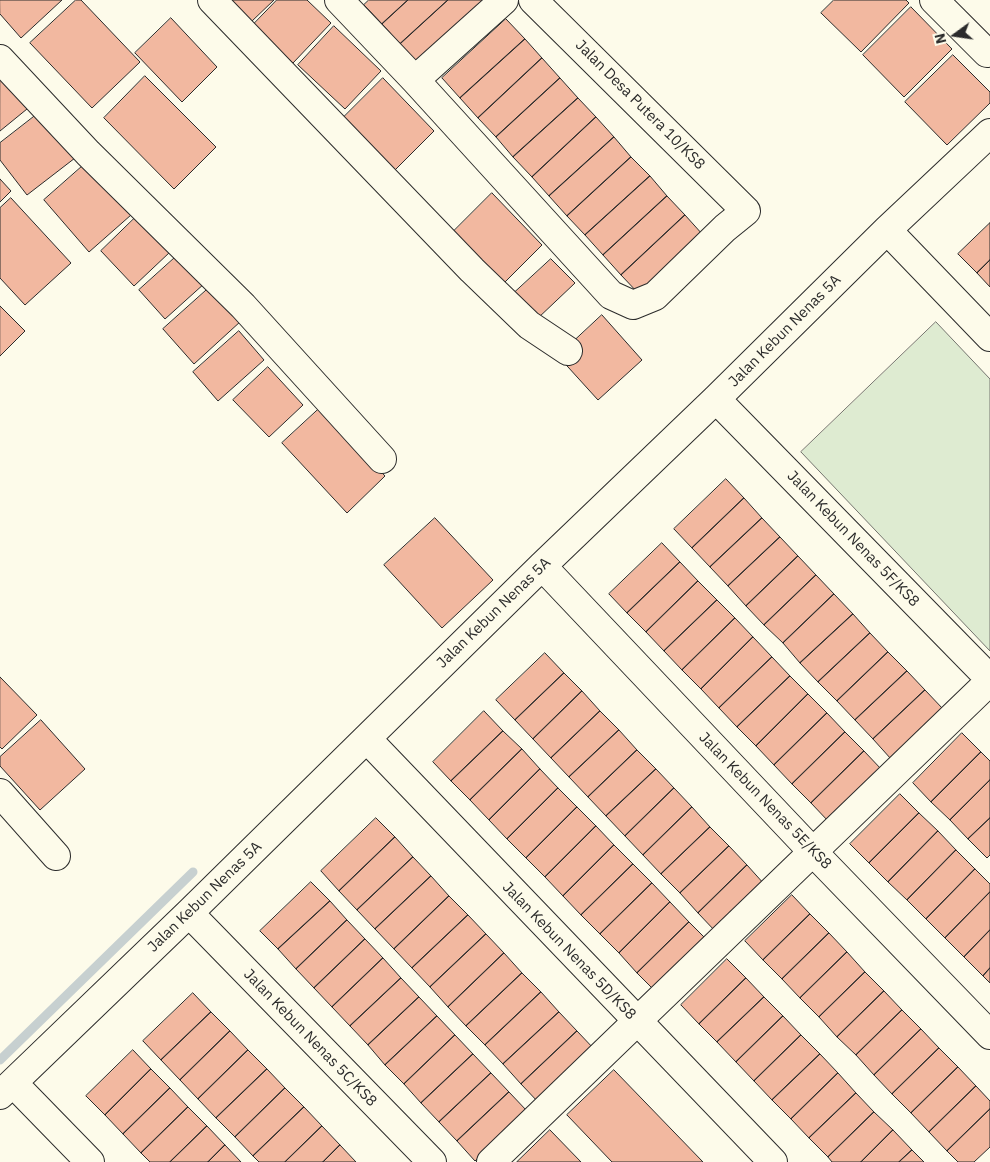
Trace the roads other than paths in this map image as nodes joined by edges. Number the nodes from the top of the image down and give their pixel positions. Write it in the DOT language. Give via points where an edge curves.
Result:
graph roads {
  1 [pos="212,0"];
  2 [pos="339,0"];
  3 [pos="504,0"];
  4 [pos="534,0"];
  5 [pos="934,0"];
  6 [pos="987,53"];
  7 [pos="0,59"];
  8 [pos="415,80"];
  9 [pos="990,133"];
  10 [pos="887,230"];
  11 [pos="990,337"];
  12 [pos="568,351"];
  13 [pos="716,399"];
  14 [pos="382,459"];
  15 [pos="542,566"];
  16 [pos="990,680"];
  17 [pos="367,739"];
  18 [pos="0,793"];
  19 [pos="813,852"];
  20 [pos="56,856"];
  21 [pos="189,913"];
  22 [pos="637,1022"];
  23 [pos="990,1035"];
  24 [pos="7,1089"];
  25 [pos="90,1162"];
  26 [pos="432,1162"];
  27 [pos="491,1162"];
  28 [pos="773,1162"];
  1 -- 12 [label="street" via="472,270 530,325"];
  2 -- 8 [label="street"];
  3 -- 8 [label="street"];
  4 -- 8 [label="street, Jalan Desa Putera 10/KS8" via="746,211 655,296 633,304 611,294"];
  5 -- 6 [label="street"];
  7 -- 14 [label="street" via="88,153 243,306"];
  9 -- 10 [label="street, Jalan Kebun Nenas 5A"];
  10 -- 11 [label="street"];
  10 -- 13 [label="street, Jalan Kebun Nenas 5A"];
  13 -- 15 [label="street, Jalan Kebun Nenas 5A"];
  13 -- 16 [label="street, Jalan Kebun Nenas 5F/KS8"];
  15 -- 17 [label="street, Jalan Kebun Nenas 5A"];
  15 -- 19 [label="street, Jalan Kebun Nenas 5E/KS8"];
  16 -- 19 [label="street"];
  17 -- 21 [label="street, Jalan Kebun Nenas 5A"];
  17 -- 22 [label="street, Jalan Kebun Nenas 5D/KS8"];
  18 -- 20 [label="street"];
  19 -- 22 [label="street"];
  19 -- 23 [label="street, Jalan Kebun Nenas 5E/KS8"];
  21 -- 24 [label="street, Jalan Kebun Nenas 5A"];
  21 -- 26 [label="street, Jalan Kebun Nenas 5C/KS8"];
  22 -- 27 [label="street"];
  22 -- 28 [label="street, Jalan Kebun Nenas 5D/KS8"];
  24 -- 25 [label="street"];
}
